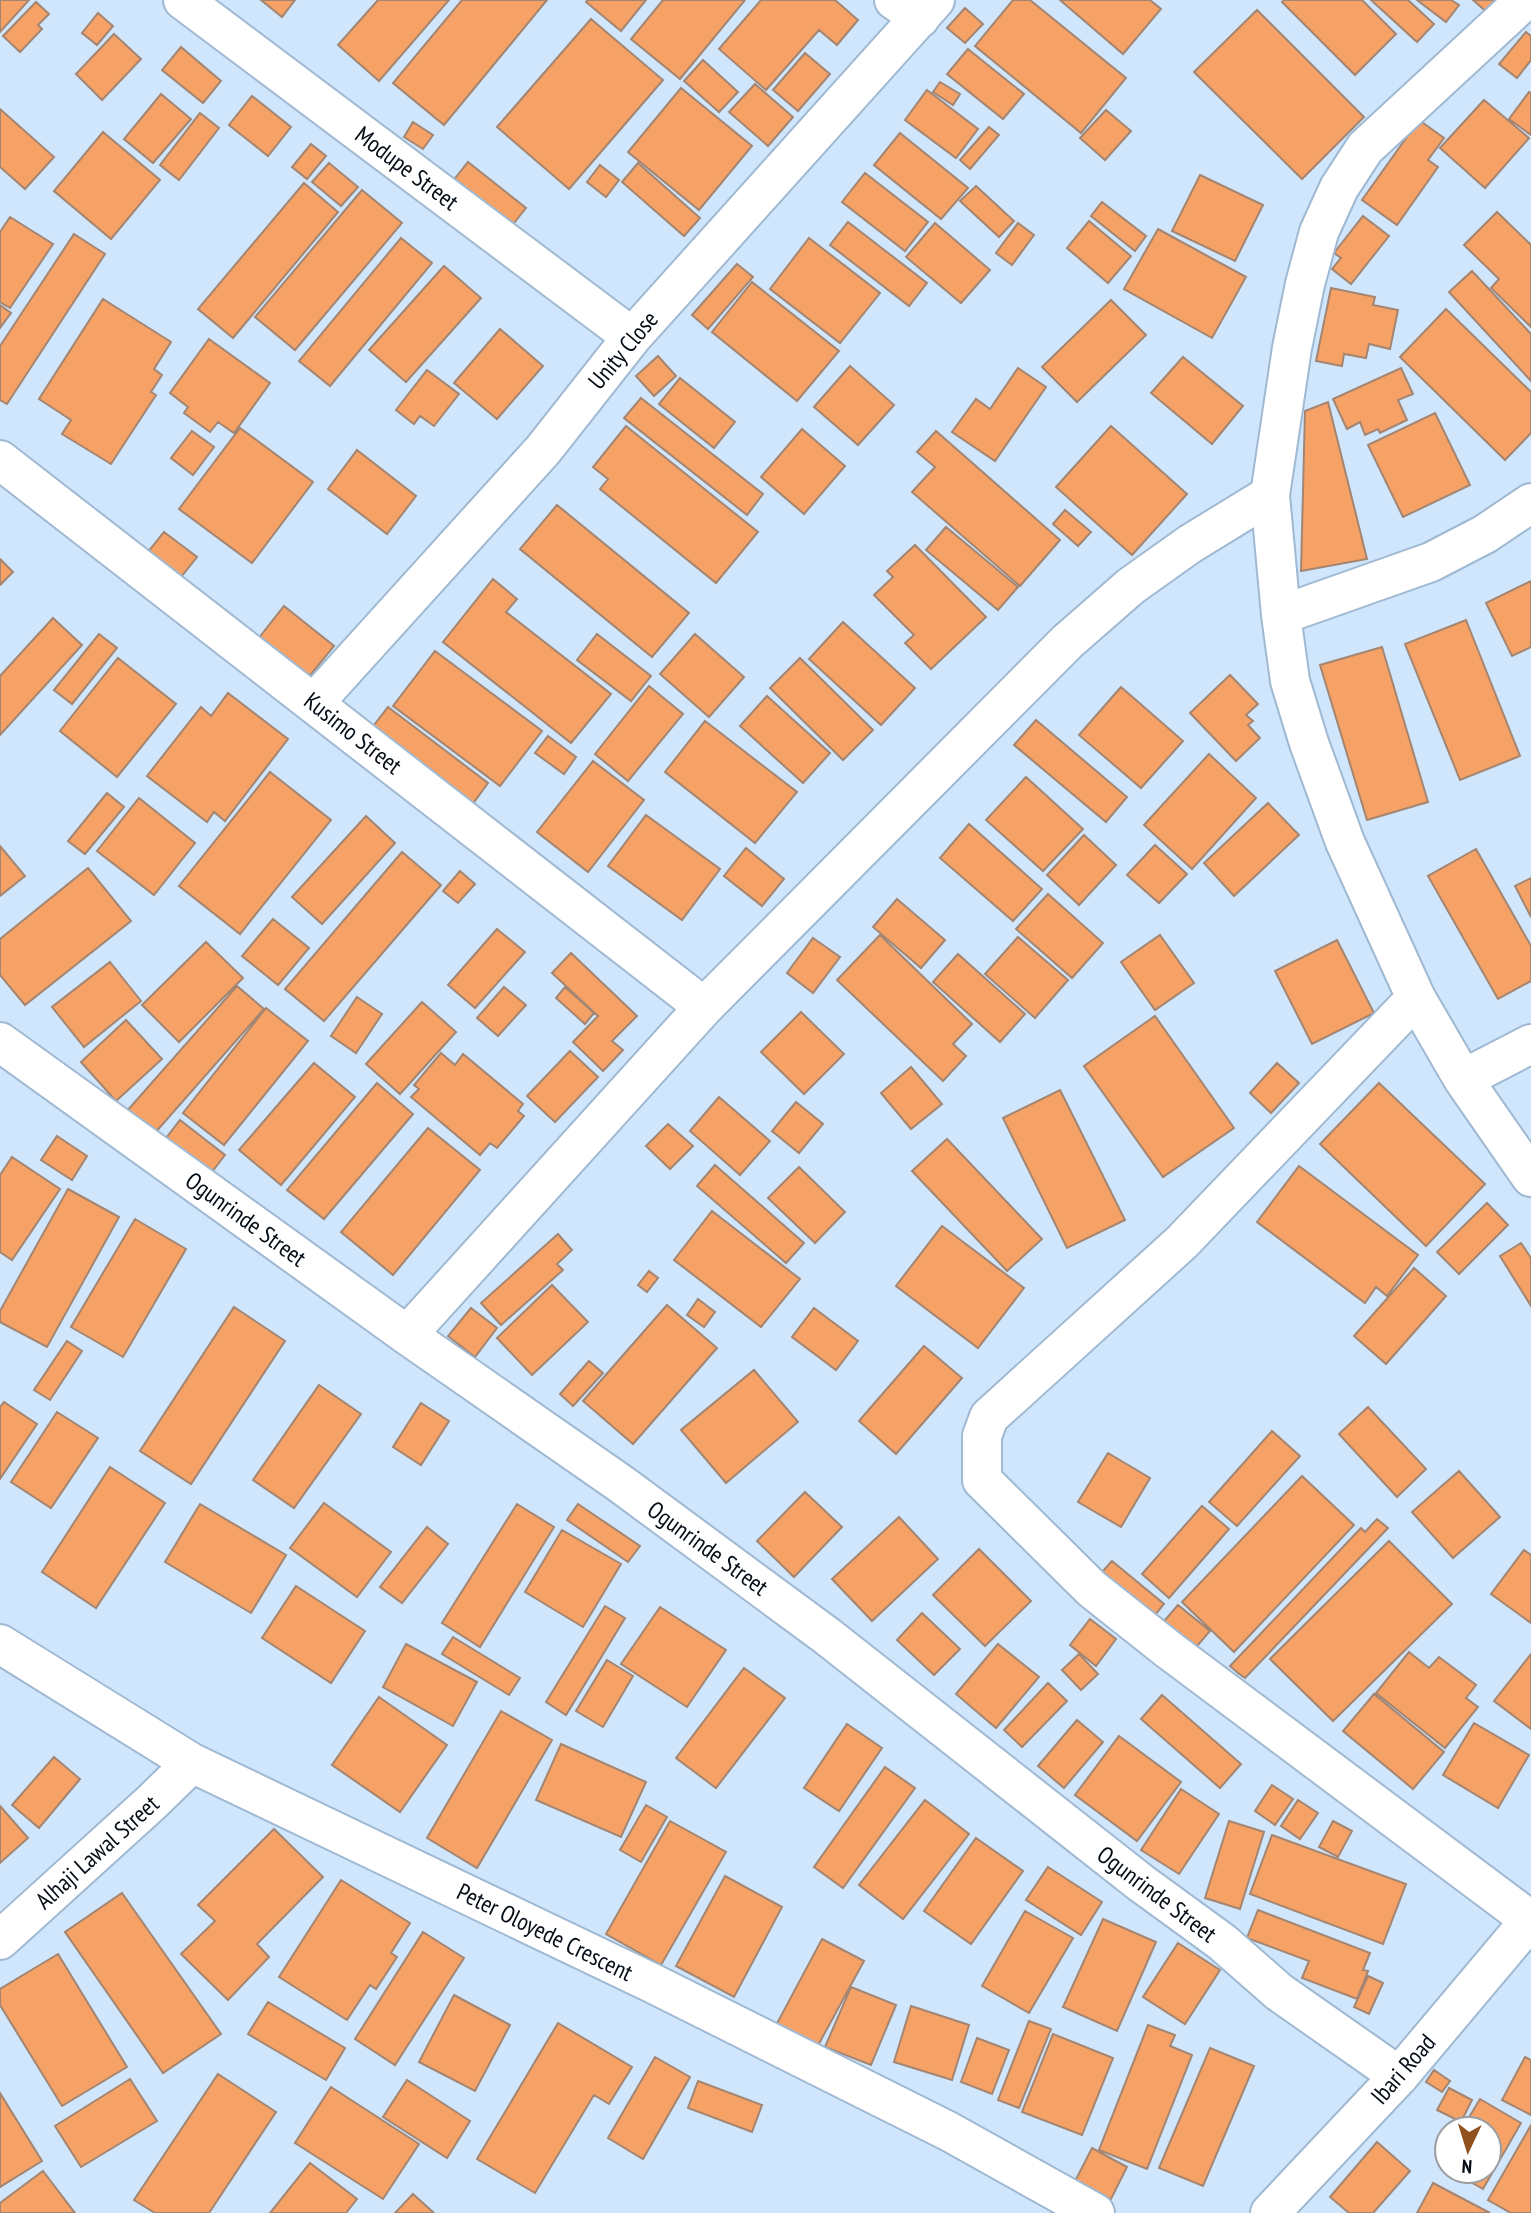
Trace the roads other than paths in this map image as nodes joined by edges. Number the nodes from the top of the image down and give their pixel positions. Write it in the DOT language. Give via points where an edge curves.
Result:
graph roads {
  1 [pos="183,0"];
  2 [pos="1525,0"];
  3 [pos="916,6"];
  4 [pos="632,337"];
  5 [pos="0,460"];
  6 [pos="1270,495"];
  7 [pos="1531,503"];
  8 [pos="1281,615"];
  9 [pos="314,703"];
  10 [pos="1416,998"];
  11 [pos="704,1007"];
  12 [pos="0,1042"];
  13 [pos="1531,1044"];
  14 [pos="1463,1079"];
  15 [pos="1531,1177"];
  16 [pos="407,1335"];
  17 [pos="0,1644"];
  18 [pos="192,1763"];
  19 [pos="1531,1920"];
  20 [pos="0,1940"];
  21 [pos="1399,2076"];
  22 [pos="1095,2213"];
  23 [pos="1270,2213"];
  1 -- 4 [label="street, Modupe Street"];
  2 -- 6 [label="street" via="1365,148 1339,188 1319,232 1305,284"];
  3 -- 4 [label="street, Unity Close"];
  4 -- 9 [label="street, Unity Close" via="543,450"];
  5 -- 9 [label="street, Kusimo Street"];
  6 -- 8 [label="street"];
  6 -- 11 [label="street" via="1131,586 1067,642"];
  7 -- 8 [label="street" via="1431,562"];
  8 -- 10 [label="street" via="1290,681 1309,743 1345,842"];
  9 -- 11 [label="street, Kusimo Street"];
  10 -- 14 [label="street"];
  10 -- 19 [label="street" via="1182,1242 989,1417 982,1436 982,1480 1093,1589 1158,1642"];
  11 -- 16 [label="street"];
  12 -- 16 [label="street, Ogunrinde Street"];
  13 -- 14 [label="street"];
  14 -- 15 [label="street"];
  16 -- 21 [label="street, Ogunrinde Street" via="621,1484 827,1636 1141,1884 1222,1942 1279,1992"];
  17 -- 18 [label="street, Peter Oloyede Crescent"];
  18 -- 20 [label="street, Alhaji Lawal Street"];
  18 -- 22 [label="street, Peter Oloyede Crescent" via="911,2112"];
  19 -- 21 [label="street, Ibari Road"];
  21 -- 23 [label="street, Ibari Road"];
}
